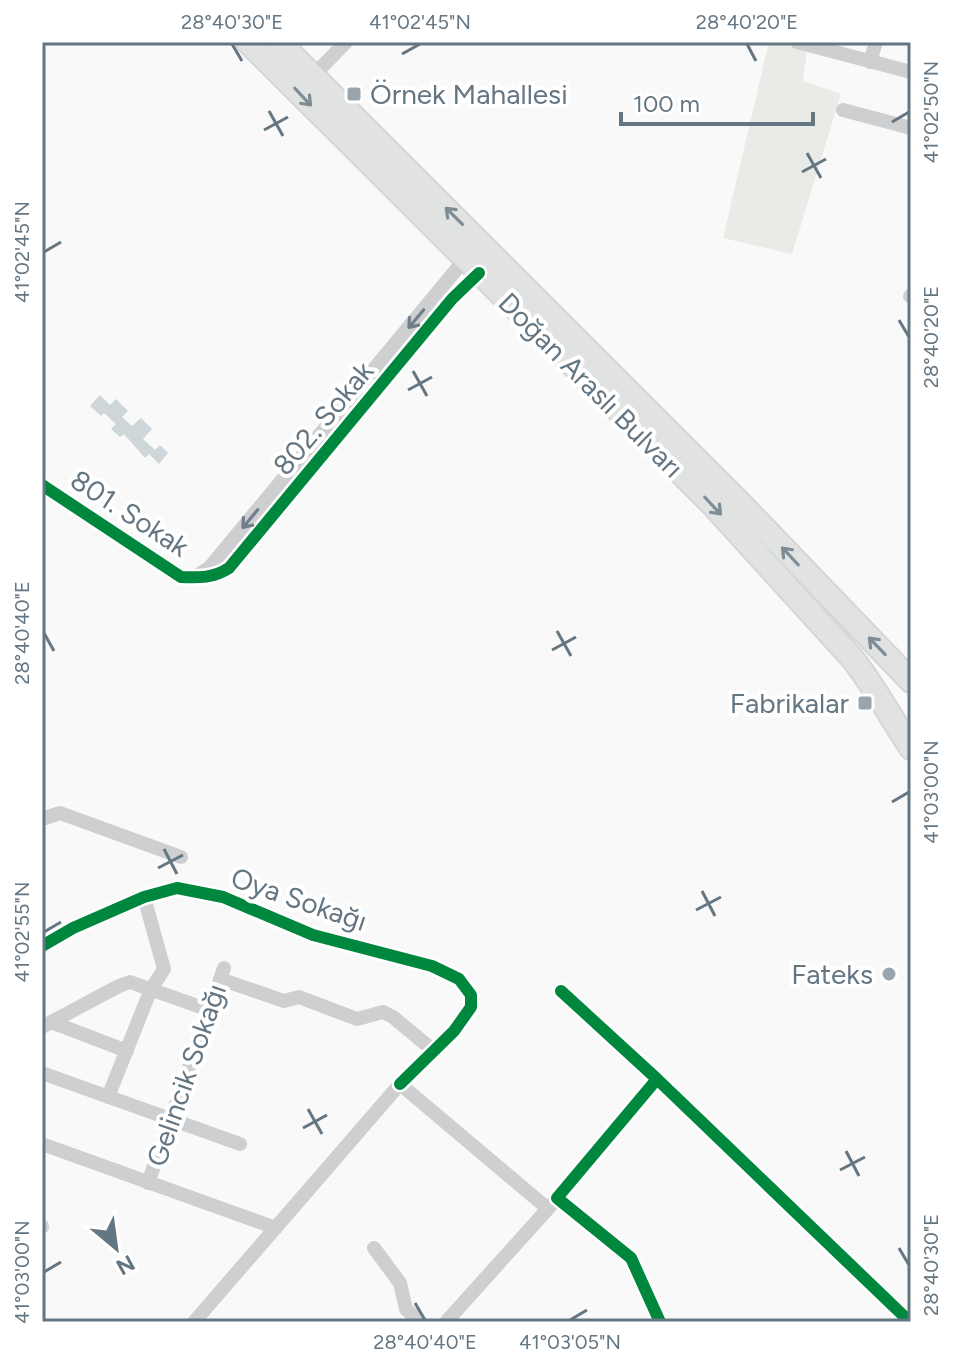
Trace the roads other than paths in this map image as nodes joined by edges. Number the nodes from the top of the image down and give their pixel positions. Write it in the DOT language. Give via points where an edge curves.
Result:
graph roads {
  1 [pos="248,42"];
  2 [pos="279,42"];
  3 [pos="346,42"];
  4 [pos="797,42"];
  5 [pos="876,42"];
  6 [pos="870,62"];
  7 [pos="911,72"];
  8 [pos="313,76"];
  9 [pos="843,110"];
  10 [pos="911,128"];
  11 [pos="472,266"];
  12 [pos="42,485"];
  13 [pos="194,577"];
  14 [pos="866,676"];
  15 [pos="911,681"];
  16 [pos="911,727"];
  17 [pos="911,748"];
  18 [pos="42,819"];
  19 [pos="181,857"];
  20 [pos="144,897"];
  21 [pos="42,946"];
  22 [pos="151,989"];
  23 [pos="561,991"];
  24 [pos="209,1010"];
  25 [pos="46,1025"];
  26 [pos="127,1051"];
  27 [pos="434,1051"];
  28 [pos="42,1073"];
  29 [pos="657,1079"];
  30 [pos="400,1084"];
  31 [pos="108,1097"];
  32 [pos="171,1119"];
  33 [pos="42,1144"];
  34 [pos="240,1144"];
  35 [pos="148,1183"];
  36 [pos="552,1203"];
  37 [pos="276,1228"];
  38 [pos="374,1248"];
  39 [pos="194,1322"];
  40 [pos="420,1322"];
  41 [pos="446,1322"];
  42 [pos="660,1322"];
  43 [pos="910,1322"];
  1 -- 11 [label="main road, Doğan Araslı Bulvarı, one-way"];
  2 -- 8 [label="main road, Doğan Araslı Bulvarı"];
  3 -- 8 [label="street"];
  4 -- 6 [label="street"];
  5 -- 6 [label="street"];
  6 -- 7 [label="street"];
  15 -- 8 [label="main road, Doğan Araslı Bulvarı, one-way" via="726,488"];
  9 -- 10 [label="street"];
  11 -- 13 [label="street, 802. Sokak" via="210,567"];
  11 -- 14 [label="main road, Doğan Araslı Bulvarı, one-way" via="711,503"];
  12 -- 13 [label="street, 801. Sokak" via="159,564 181,577"];
  14 -- 16 [label="main road"];
  14 -- 17 [label="main road, Doğan Araslı Bulvarı"];
  18 -- 19 [label="street" via="60,813"];
  20 -- 21 [label="street, Oya Sokağı"];
  20 -- 22 [label="street" via="164,969"];
  20 -- 27 [label="street, Oya Sokağı" via="177,888 223,897 313,935 432,966 459,979 471,995 471,1007"];
  22 -- 24 [label="street"];
  22 -- 25 [label="street" via="130,982"];
  22 -- 26 [label="street"];
  23 -- 29 [label="street"];
  24 -- 27 [label="street, Gelincik Sokağı" via="222,973 284,1001 299,997 357,1019 383,1012"];
  24 -- 32 [label="street, Gelincik Sokağı"];
  25 -- 26 [label="street"];
  26 -- 31 [label="street"];
  27 -- 30 [label="street, Oya Sokağı"];
  28 -- 31 [label="street"];
  29 -- 36 [label="street"];
  29 -- 43 [label="street"];
  30 -- 36 [label="street"];
  30 -- 37 [label="street, Oya Sokağı"];
  31 -- 32 [label="street"];
  32 -- 34 [label="street"];
  32 -- 35 [label="street, Gelincik Sokağı"];
  33 -- 35 [label="street"];
  35 -- 37 [label="street"];
  36 -- 41 [label="street"];
  36 -- 42 [label="street" via="631,1258"];
  37 -- 39 [label="street, Oya Sokağı"];
  38 -- 40 [label="street" via="400,1283 406,1309"];
}
